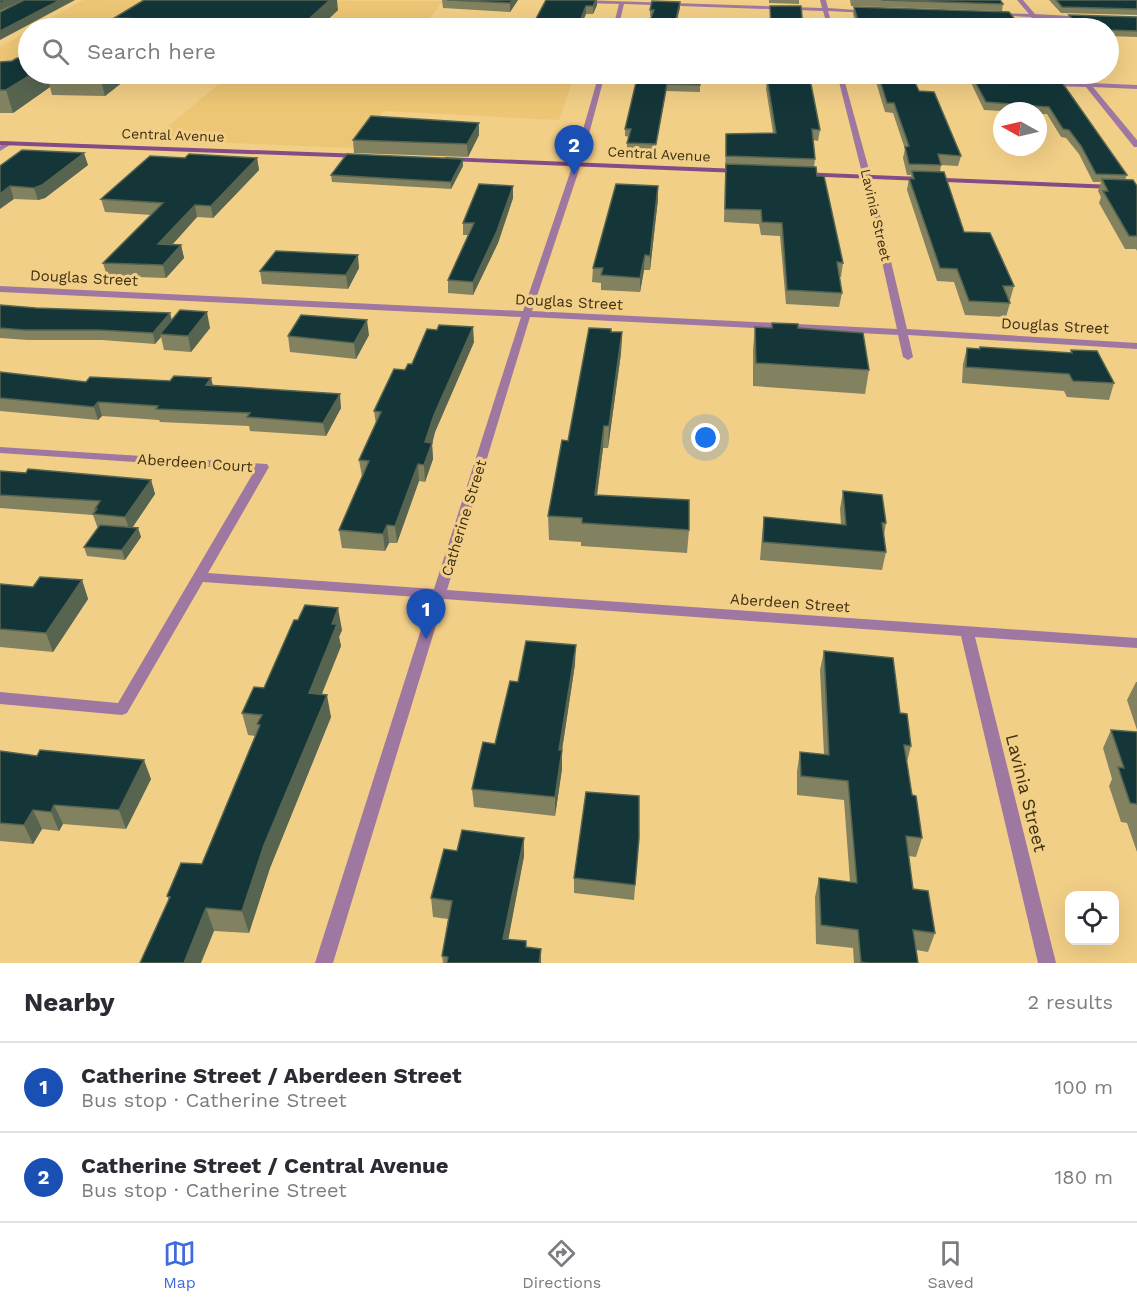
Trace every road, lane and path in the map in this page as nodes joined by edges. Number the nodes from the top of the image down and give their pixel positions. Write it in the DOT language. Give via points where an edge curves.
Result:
graph roads {
  1 [pos="823,0"];
  2 [pos="1020,0"];
  3 [pos="580,1"];
  4 [pos="623,1"];
  5 [pos="826,10"];
  6 [pos="872,11"];
  7 [pos="987,14"];
  8 [pos="1033,16"];
  9 [pos="1091,17"];
  10 [pos="618,18"];
  11 [pos="828,18"];
  12 [pos="599,84"];
  13 [pos="843,84"];
  14 [pos="1042,84"];
  15 [pos="1089,86"];
  16 [pos="1137,87"];
  17 [pos="4,143"];
  18 [pos="1137,145"];
  19 [pos="0,149"];
  20 [pos="365,156"];
  21 [pos="436,159"];
  22 [pos="577,164"];
  23 [pos="751,172"];
  24 [pos="798,174"];
  25 [pos="867,177"];
  26 [pos="1137,188"];
  27 [pos="0,289"];
  28 [pos="526,315"];
  29 [pos="903,332"];
  30 [pos="1137,346"];
  31 [pos="908,357"];
  32 [pos="0,450"];
  33 [pos="201,577"];
  34 [pos="440,595"];
  35 [pos="967,632"];
  36 [pos="1137,643"];
  37 [pos="0,698"];
  38 [pos="324,963"];
  39 [pos="1047,963"];
  1 -- 5 [label="street"];
  2 -- 8 [label="street"];
  3 -- 4 [label="street"];
  4 -- 5 [label="street"];
  4 -- 10 [label="street"];
  5 -- 6 [label="street"];
  5 -- 11 [label="street"];
  7 -- 8 [label="street"];
  8 -- 9 [label="street"];
  12 -- 22 [label="street, Catherine Street"];
  13 -- 25 [label="street, Lavinia Street"];
  14 -- 15 [label="street"];
  15 -- 16 [label="street"];
  15 -- 18 [label="street"];
  17 -- 19 [label="street"];
  17 -- 20 [label="main road, Central Avenue"];
  21 -- 22 [label="main road, Central Avenue"];
  22 -- 23 [label="main road, Central Avenue"];
  22 -- 28 [label="street, Catherine Street"];
  24 -- 25 [label="main road"];
  25 -- 26 [label="main road"];
  25 -- 29 [label="street, Lavinia Street"];
  27 -- 28 [label="street, Douglas Street"];
  28 -- 29 [label="street, Douglas Street"];
  28 -- 34 [label="street, Catherine Street"];
  29 -- 30 [label="street, Douglas Street"];
  29 -- 31 [label="street, Lavinia Street"];
  32 -- 33 [label="street, Aberdeen Court" via="263,467"];
  33 -- 34 [label="street"];
  33 -- 37 [label="street, Aberdeen Court" via="122,709"];
  34 -- 35 [label="street, Aberdeen Street"];
  34 -- 38 [label="street, Catherine Street"];
  35 -- 36 [label="street, Aberdeen Street"];
  35 -- 39 [label="street, Lavinia Street"];
}
